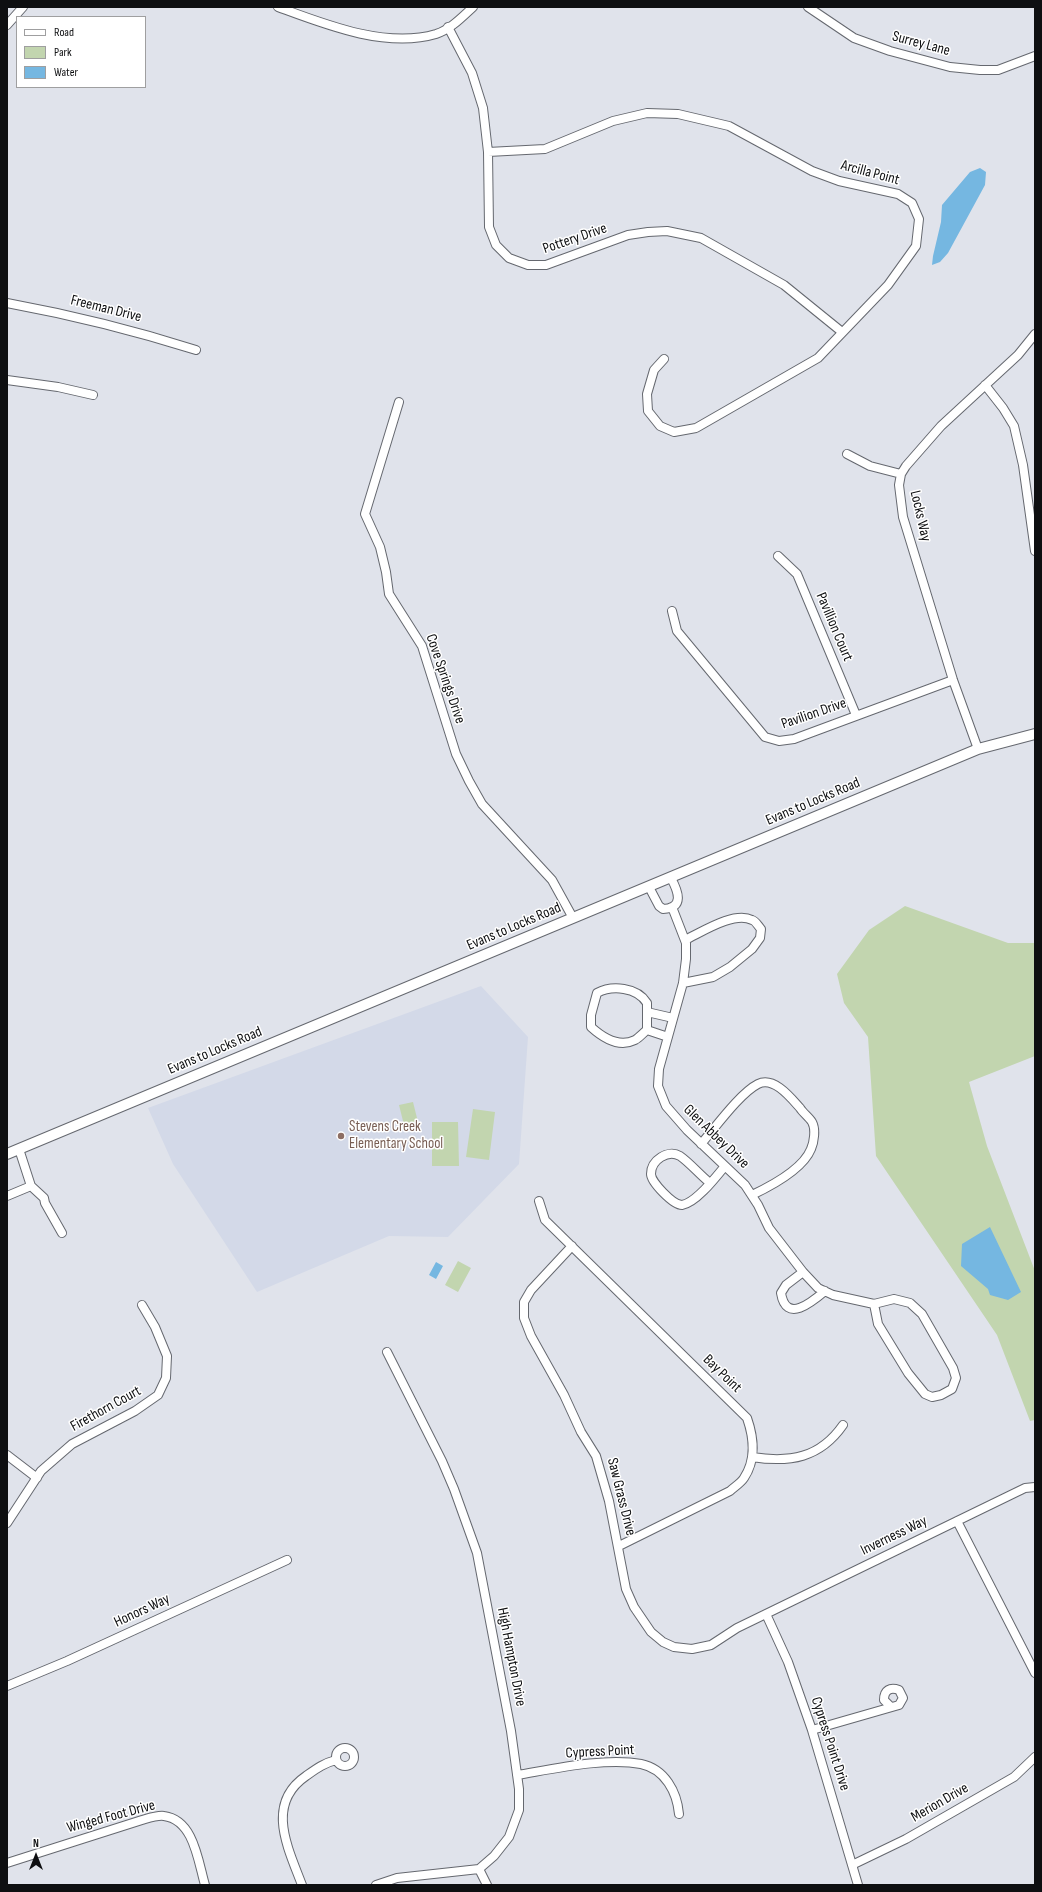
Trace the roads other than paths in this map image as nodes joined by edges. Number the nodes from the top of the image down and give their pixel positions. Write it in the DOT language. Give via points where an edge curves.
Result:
graph roads {
  1 [pos="23,7"];
  2 [pos="278,7"];
  3 [pos="473,7"];
  4 [pos="808,7"];
  5 [pos="7,25"];
  6 [pos="448,27"];
  7 [pos="1035,56"];
  8 [pos="488,152"];
  9 [pos="7,303"];
  10 [pos="842,332"];
  11 [pos="1035,334"];
  12 [pos="196,350"];
  13 [pos="664,359"];
  14 [pos="7,380"];
  15 [pos="985,386"];
  16 [pos="93,395"];
  17 [pos="399,402"];
  18 [pos="847,454"];
  19 [pos="901,474"];
  20 [pos="1034,532"];
  21 [pos="1035,551"];
  22 [pos="778,556"];
  23 [pos="672,611"];
  24 [pos="952,680"];
  25 [pos="856,715"];
  26 [pos="1035,734"];
  27 [pos="978,749"];
  28 [pos="672,878"];
  29 [pos="649,887"];
  30 [pos="672,907"];
  31 [pos="573,918"];
  32 [pos="685,940"];
  33 [pos="683,984"];
  34 [pos="647,1012"];
  35 [pos="673,1018"];
  36 [pos="647,1030"];
  37 [pos="668,1037"];
  38 [pos="701,1144"];
  39 [pos="19,1149"];
  40 [pos="7,1154"];
  41 [pos="725,1166"];
  42 [pos="710,1183"];
  43 [pos="31,1186"];
  44 [pos="752,1195"];
  45 [pos="7,1196"];
  46 [pos="539,1201"];
  47 [pos="62,1233"];
  48 [pos="572,1246"];
  49 [pos="803,1272"];
  50 [pos="825,1291"];
  51 [pos="142,1304"];
  52 [pos="874,1304"];
  53 [pos="387,1352"];
  54 [pos="843,1425"];
  55 [pos="7,1455"];
  56 [pos="752,1457"];
  57 [pos="36,1478"];
  58 [pos="1035,1487"];
  59 [pos="957,1521"];
  60 [pos="7,1523"];
  61 [pos="618,1546"];
  62 [pos="287,1560"];
  63 [pos="766,1614"];
  64 [pos="1035,1673"];
  65 [pos="7,1686"];
  66 [pos="890,1706"];
  67 [pos="812,1730"];
  68 [pos="1035,1757"];
  69 [pos="336,1760"];
  70 [pos="517,1775"];
  71 [pos="679,1814"];
  72 [pos="7,1863"];
  73 [pos="852,1865"];
  74 [pos="479,1869"];
  75 [pos="205,1885"];
  76 [pos="302,1885"];
  77 [pos="376,1885"];
  78 [pos="487,1885"];
  79 [pos="858,1885"];
  1 -- 5 [label="street"];
  2 -- 6 [label="street" via="338,28 371,36 412,38 436,34"];
  3 -- 6 [label="street" via="455,24"];
  4 -- 7 [label="street, Surrey Lane" via="854,38 890,51 950,67 998,70"];
  6 -- 8 [label="street, Pottery Drive" via="474,80 483,108"];
  8 -- 10 [label="street, Pottery Drive" via="489,227 496,245 509,258 528,265 546,265 628,236 648,232 667,231 701,238 784,285"];
  8 -- 10 [label="street, Arcilla Point" via="544,149 612,121 647,113 678,114 729,126 812,171 840,181 898,194 912,203 919,219 916,246 888,285"];
  9 -- 12 [label="street, Freeman Drive" via="70,314"];
  10 -- 13 [label="street, Arcilla Point" via="818,358 696,428 674,432 660,426 648,411 646,394 654,370"];
  11 -- 15 [label="street, Locks Way" via="1018,355"];
  14 -- 16 [label="street"];
  15 -- 19 [label="street, Locks Way" via="941,426"];
  15 -- 20 [label="street" via="1004,408 1014,426"];
  17 -- 31 [label="street, Cove Springs Drive" via="365,514 380,547 389,594 422,646 456,754 482,804 552,880"];
  18 -- 19 [label="street" via="870,466"];
  19 -- 24 [label="street, Locks Way" via="898,485 903,517"];
  20 -- 21 [label="street"];
  22 -- 25 [label="street, Pavillion Court" via="796,574"];
  23 -- 25 [label="street, Pavilion Drive" via="677,631 765,737 780,741 794,739"];
  24 -- 25 [label="street, Pavilion Drive"];
  24 -- 27 [label="street, Locks Way"];
  26 -- 27 [label="street, Evans to Locks Road"];
  27 -- 28 [label="street, Evans to Locks Road"];
  28 -- 29 [label="street, Evans to Locks Road"];
  28 -- 30 [label="street" via="678,899"];
  29 -- 30 [label="street" via="659,906 663,909"];
  29 -- 31 [label="street, Evans to Locks Road"];
  30 -- 32 [label="street, Glen Abbey Drive"];
  31 -- 39 [label="street, Evans to Locks Road"];
  32 -- 33 [label="street, Glen Abbey Drive"];
  32 -- 33 [label="street" via="734,917 754,920 761,929 760,938 752,949 730,967 713,977"];
  33 -- 35 [label="street, Glen Abbey Drive"];
  34 -- 35 [label="street"];
  34 -- 36 [label="street"];
  34 -- 36 [label="street" via="646,1002 638,994 625,989 604,990 597,993 591,1027 600,1035 625,1043 636,1040"];
  35 -- 37 [label="street, Glen Abbey Drive"];
  36 -- 37 [label="street"];
  37 -- 38 [label="street, Glen Abbey Drive" via="659,1069 658,1086 666,1106"];
  38 -- 41 [label="street, Glen Abbey Drive"];
  38 -- 44 [label="street" via="743,1096 758,1084 778,1087 790,1097 812,1121 814,1128 811,1149 800,1164 773,1185"];
  39 -- 40 [label="street, Evans to Locks Road"];
  39 -- 43 [label="street"];
  41 -- 42 [label="street"];
  41 -- 44 [label="street, Glen Abbey Drive"];
  42 -- 42 [label="street" via="693,1201 682,1205 674,1203 652,1180 651,1173 654,1164 663,1155 670,1153 680,1156"];
  43 -- 45 [label="street"];
  43 -- 47 [label="street" via="44,1198"];
  44 -- 49 [label="street, Glen Abbey Drive" via="769,1228"];
  46 -- 48 [label="street, Bay Point" via="544,1220"];
  48 -- 56 [label="street, Bay Point" via="747,1418 752,1433"];
  48 -- 61 [label="street, Saw Grass Drive" via="531,1290 524,1302 524,1318 581,1432 596,1456"];
  49 -- 50 [label="street, Glen Abbey Drive" via="818,1288"];
  49 -- 50 [label="street" via="786,1285 781,1293 786,1305 800,1309"];
  50 -- 52 [label="street, Glen Abbey Drive"];
  51 -- 57 [label="street, Firethorn Court" via="167,1356 166,1378 158,1395 135,1411 72,1444"];
  52 -- 52 [label="street, Glen Abbey Drive" via="878,1324 924,1394 932,1397 952,1389 956,1378 953,1368 922,1314 910,1303 894,1299"];
  53 -- 70 [label="street, High Hampton Drive" via="454,1489 476,1553 511,1731"];
  54 -- 56 [label="street" via="833,1439 795,1458 774,1460"];
  55 -- 57 [label="street"];
  56 -- 61 [label="street, Bay Point" via="743,1480 730,1491"];
  57 -- 60 [label="street, Firethorn Court"];
  58 -- 59 [label="street, Inverness Way" via="1025,1488"];
  59 -- 63 [label="street, Inverness Way"];
  59 -- 64 [label="street"];
  61 -- 63 [label="street, Saw Grass Drive" via="626,1589 634,1607 651,1632 663,1642 674,1647 692,1649 711,1645 737,1628"];
  62 -- 65 [label="street, Honors Way" via="68,1661"];
  63 -- 67 [label="street, Cypress Point Drive" via="788,1662"];
  66 -- 67 [label="street"];
  67 -- 73 [label="street, Cypress Point Drive"];
  68 -- 73 [label="street, Merion Drive" via="1014,1777 906,1839"];
  69 -- 76 [label="street" via="324,1764 302,1779 290,1791 282,1808 283,1827"];
  70 -- 71 [label="street, Cypress Point" via="608,1763 643,1764 666,1779 675,1792"];
  70 -- 74 [label="street, High Hampton Drive" via="519,1810 509,1837 494,1856"];
  72 -- 75 [label="street, Winged Foot Drive" via="142,1820 163,1816 178,1820 190,1834"];
  73 -- 79 [label="street, Cypress Point Drive"];
  74 -- 77 [label="street" via="397,1878"];
  74 -- 78 [label="street"];
}
